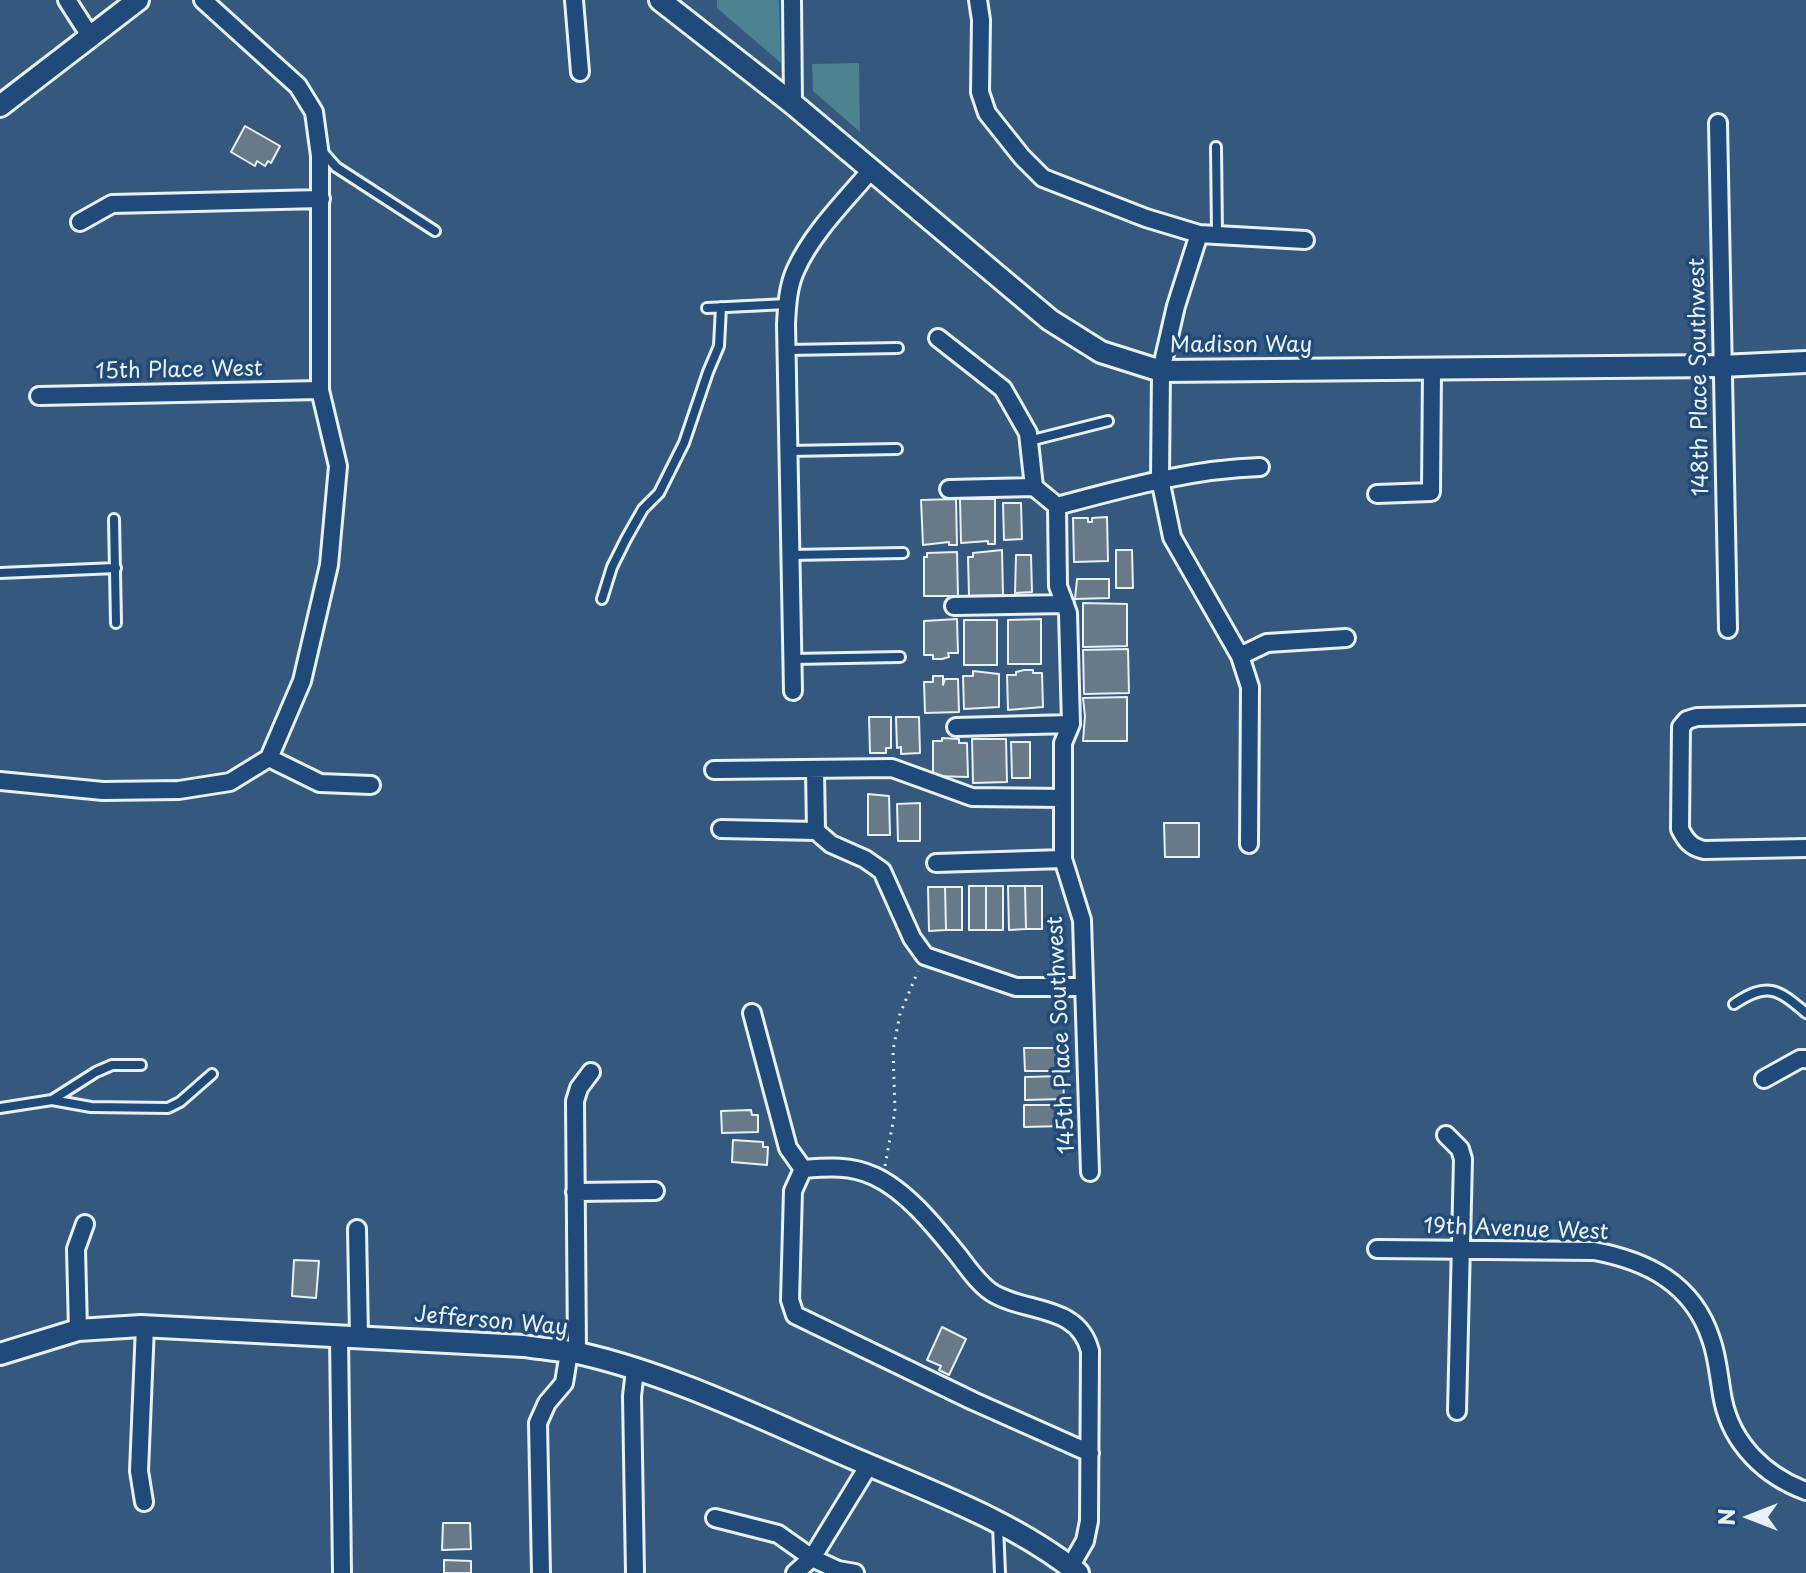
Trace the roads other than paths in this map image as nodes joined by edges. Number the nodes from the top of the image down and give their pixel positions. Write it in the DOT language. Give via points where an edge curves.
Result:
graph roads {
  1 [pos="67,0"];
  2 [pos="138,0"];
  3 [pos="203,0"];
  4 [pos="574,0"];
  5 [pos="792,0"];
  6 [pos="978,0"];
  7 [pos="671,4"];
  8 [pos="90,36"];
  9 [pos="580,72"];
  10 [pos="793,104"];
  11 [pos="0,106"];
  12 [pos="1718,123"];
  13 [pos="1216,147"];
  14 [pos="319,151"];
  15 [pos="871,170"];
  16 [pos="321,199"];
  17 [pos="80,222"];
  18 [pos="435,231"];
  19 [pos="1199,234"];
  20 [pos="1217,234"];
  21 [pos="1305,240"];
  22 [pos="787,304"];
  23 [pos="721,307"];
  24 [pos="707,308"];
  25 [pos="938,338"];
  26 [pos="898,348"];
  27 [pos="786,350"];
  28 [pos="1806,362"];
  29 [pos="1721,366"];
  30 [pos="1432,369"];
  31 [pos="1161,371"];
  32 [pos="320,390"];
  33 [pos="39,396"];
  34 [pos="1108,421"];
  35 [pos="1029,437"];
  36 [pos="897,449"];
  37 [pos="788,451"];
  38 [pos="1260,467"];
  39 [pos="1160,479"];
  40 [pos="1034,487"];
  41 [pos="949,489"];
  42 [pos="1377,494"];
  43 [pos="1057,506"];
  44 [pos="114,519"];
  45 [pos="903,553"];
  46 [pos="790,555"];
  47 [pos="116,568"];
  48 [pos="0,573"];
  49 [pos="602,599"];
  50 [pos="1065,604"];
  51 [pos="954,606"];
  52 [pos="116,623"];
  53 [pos="1728,629"];
  54 [pos="1346,638"];
  55 [pos="1240,656"];
  56 [pos="900,657"];
  57 [pos="792,659"];
  58 [pos="793,691"];
  59 [pos="1806,715"];
  60 [pos="1071,724"];
  61 [pos="956,727"];
  62 [pos="269,758"];
  63 [pos="815,769"];
  64 [pos="714,770"];
  65 [pos="0,781"];
  66 [pos="371,785"];
  67 [pos="1063,798"];
  68 [pos="721,829"];
  69 [pos="816,831"];
  70 [pos="1249,844"];
  71 [pos="1806,848"];
  72 [pos="1063,859"];
  73 [pos="936,863"];
  74 [pos="1084,987"];
  75 [pos="1734,1004"];
  76 [pos="752,1013"];
  77 [pos="1806,1013"];
  78 [pos="1806,1059"];
  79 [pos="141,1065"];
  80 [pos="591,1072"];
  81 [pos="212,1074"];
  82 [pos="1764,1079"];
  83 [pos="52,1100"];
  84 [pos="0,1108"];
  85 [pos="1446,1135"];
  86 [pos="803,1169"];
  87 [pos="1090,1172"];
  88 [pos="655,1191"];
  89 [pos="575,1192"];
  90 [pos="85,1224"];
  91 [pos="357,1229"];
  92 [pos="1377,1249"];
  93 [pos="1462,1250"];
  94 [pos="145,1326"];
  95 [pos="78,1330"];
  96 [pos="349,1336"];
  97 [pos="573,1353"];
  98 [pos="0,1354"];
  99 [pos="635,1370"];
  100 [pos="1457,1411"];
  101 [pos="1090,1453"];
  102 [pos="869,1465"];
  103 [pos="1806,1491"];
  104 [pos="144,1502"];
  105 [pos="715,1518"];
  106 [pos="997,1522"];
  107 [pos="812,1558"];
  108 [pos="1074,1570"];
  109 [pos="342,1573"];
  110 [pos="541,1573"];
  111 [pos="635,1573"];
  112 [pos="795,1573"];
  113 [pos="855,1573"];
  114 [pos="1000,1573"];
  1 -- 8 [label="street"];
  2 -- 8 [label="street"];
  3 -- 14 [label="street" via="298,86 314,112"];
  4 -- 9 [label="street"];
  5 -- 10 [label="street"];
  6 -- 19 [label="street" via="980,92 987,113 1022,157 1043,178"];
  7 -- 10 [label="street, Madison Way"];
  8 -- 11 [label="street"];
  10 -- 15 [label="street, Madison Way"];
  12 -- 29 [label="street, 148th Place Southwest"];
  13 -- 20 [label="lane"];
  14 -- 16 [label="street"];
  14 -- 18 [label="lane"];
  15 -- 22 [label="street" via="810,243 795,270"];
  15 -- 31 [label="street, Madison Way" via="1050,320 1101,352"];
  16 -- 17 [label="street" via="112,204"];
  16 -- 32 [label="street"];
  19 -- 20 [label="street"];
  19 -- 31 [label="street"];
  20 -- 21 [label="street"];
  22 -- 23 [label="lane"];
  22 -- 27 [label="street"];
  23 -- 24 [label="lane"];
  23 -- 49 [label="lane" via="719,346 684,443 659,493 626,539"];
  25 -- 35 [label="street" via="1003,389"];
  26 -- 27 [label="lane"];
  27 -- 37 [label="street"];
  28 -- 29 [label="street, Madison Way"];
  29 -- 30 [label="street, Madison Way"];
  29 -- 53 [label="street, 148th Place Southwest"];
  30 -- 31 [label="street, Madison Way"];
  30 -- 42 [label="street" via="1431,492"];
  31 -- 39 [label="street"];
  32 -- 33 [label="street, 15th Place West"];
  32 -- 62 [label="street" via="338,466 329,565 302,681"];
  34 -- 35 [label="lane"];
  35 -- 40 [label="street"];
  36 -- 37 [label="lane"];
  37 -- 46 [label="street"];
  38 -- 39 [label="street"];
  39 -- 43 [label="street"];
  39 -- 55 [label="street" via="1172,537"];
  40 -- 41 [label="street"];
  40 -- 43 [label="street"];
  43 -- 50 [label="street, 145th Place Southwest" via="1058,586"];
  44 -- 47 [label="lane"];
  45 -- 46 [label="lane"];
  46 -- 57 [label="street"];
  47 -- 48 [label="lane"];
  47 -- 52 [label="lane"];
  50 -- 51 [label="street"];
  50 -- 60 [label="street, 145th Place Southwest"];
  54 -- 55 [label="street" via="1267,643"];
  55 -- 70 [label="street" via="1250,687"];
  56 -- 57 [label="lane"];
  57 -- 58 [label="street"];
  59 -- 71 [label="street" via="1687,720 1681,727 1680,829 1693,847 1704,850"];
  60 -- 61 [label="street"];
  60 -- 67 [label="street, 145th Place Southwest" via="1063,743"];
  62 -- 65 [label="street" via="230,782 179,790 103,791"];
  62 -- 66 [label="street" via="320,783"];
  63 -- 64 [label="street"];
  63 -- 67 [label="street" via="892,768 972,797"];
  63 -- 69 [label="street"];
  67 -- 72 [label="street, 145th Place Southwest"];
  68 -- 69 [label="street"];
  69 -- 74 [label="street" via="882,871 925,956 1016,987"];
  72 -- 73 [label="street"];
  72 -- 74 [label="street, 145th Place Southwest" via="1082,920"];
  74 -- 87 [label="street, 145th Place Southwest"];
  75 -- 77 [label="lane" via="1767,988"];
  76 -- 86 [label="street" via="788,1148"];
  78 -- 82 [label="street"];
  79 -- 83 [label="lane" via="112,1065"];
  80 -- 89 [label="street" via="575,1101"];
  81 -- 83 [label="lane" via="168,1108 91,1107"];
  83 -- 84 [label="lane"];
  85 -- 93 [label="street" via="1463,1159"];
  86 -- 101 [label="street" via="841,1166 875,1176 905,1198 993,1293 1079,1326 1090,1351"];
  86 -- 101 [label="street" via="793,1191 790,1300 795,1315"];
  88 -- 89 [label="street"];
  89 -- 97 [label="street"];
  90 -- 95 [label="street" via="76,1249"];
  91 -- 96 [label="street"];
  92 -- 93 [label="street, 19th Avenue West"];
  93 -- 100 [label="street"];
  93 -- 103 [label="street, 19th Avenue West" via="1594,1251 1654,1269 1699,1312 1712,1341 1724,1405 1737,1437 1757,1463"];
  94 -- 95 [label="street, Jefferson Way"];
  94 -- 96 [label="street, Jefferson Way"];
  94 -- 104 [label="street" via="139,1471"];
  95 -- 98 [label="street, Jefferson Way"];
  96 -- 97 [label="street, Jefferson Way"];
  96 -- 109 [label="street"];
  97 -- 99 [label="street, Jefferson Way"];
  97 -- 110 [label="street" via="564,1383 538,1423"];
  99 -- 102 [label="street, Jefferson Way"];
  99 -- 111 [label="street"];
  101 -- 108 [label="street" via="1089,1521"];
  102 -- 106 [label="street, Jefferson Way"];
  102 -- 107 [label="street"];
  105 -- 107 [label="street" via="778,1534"];
  106 -- 108 [label="street, Jefferson Way"];
  106 -- 114 [label="lane"];
  107 -- 112 [label="street"];
  107 -- 113 [label="street"];
}
